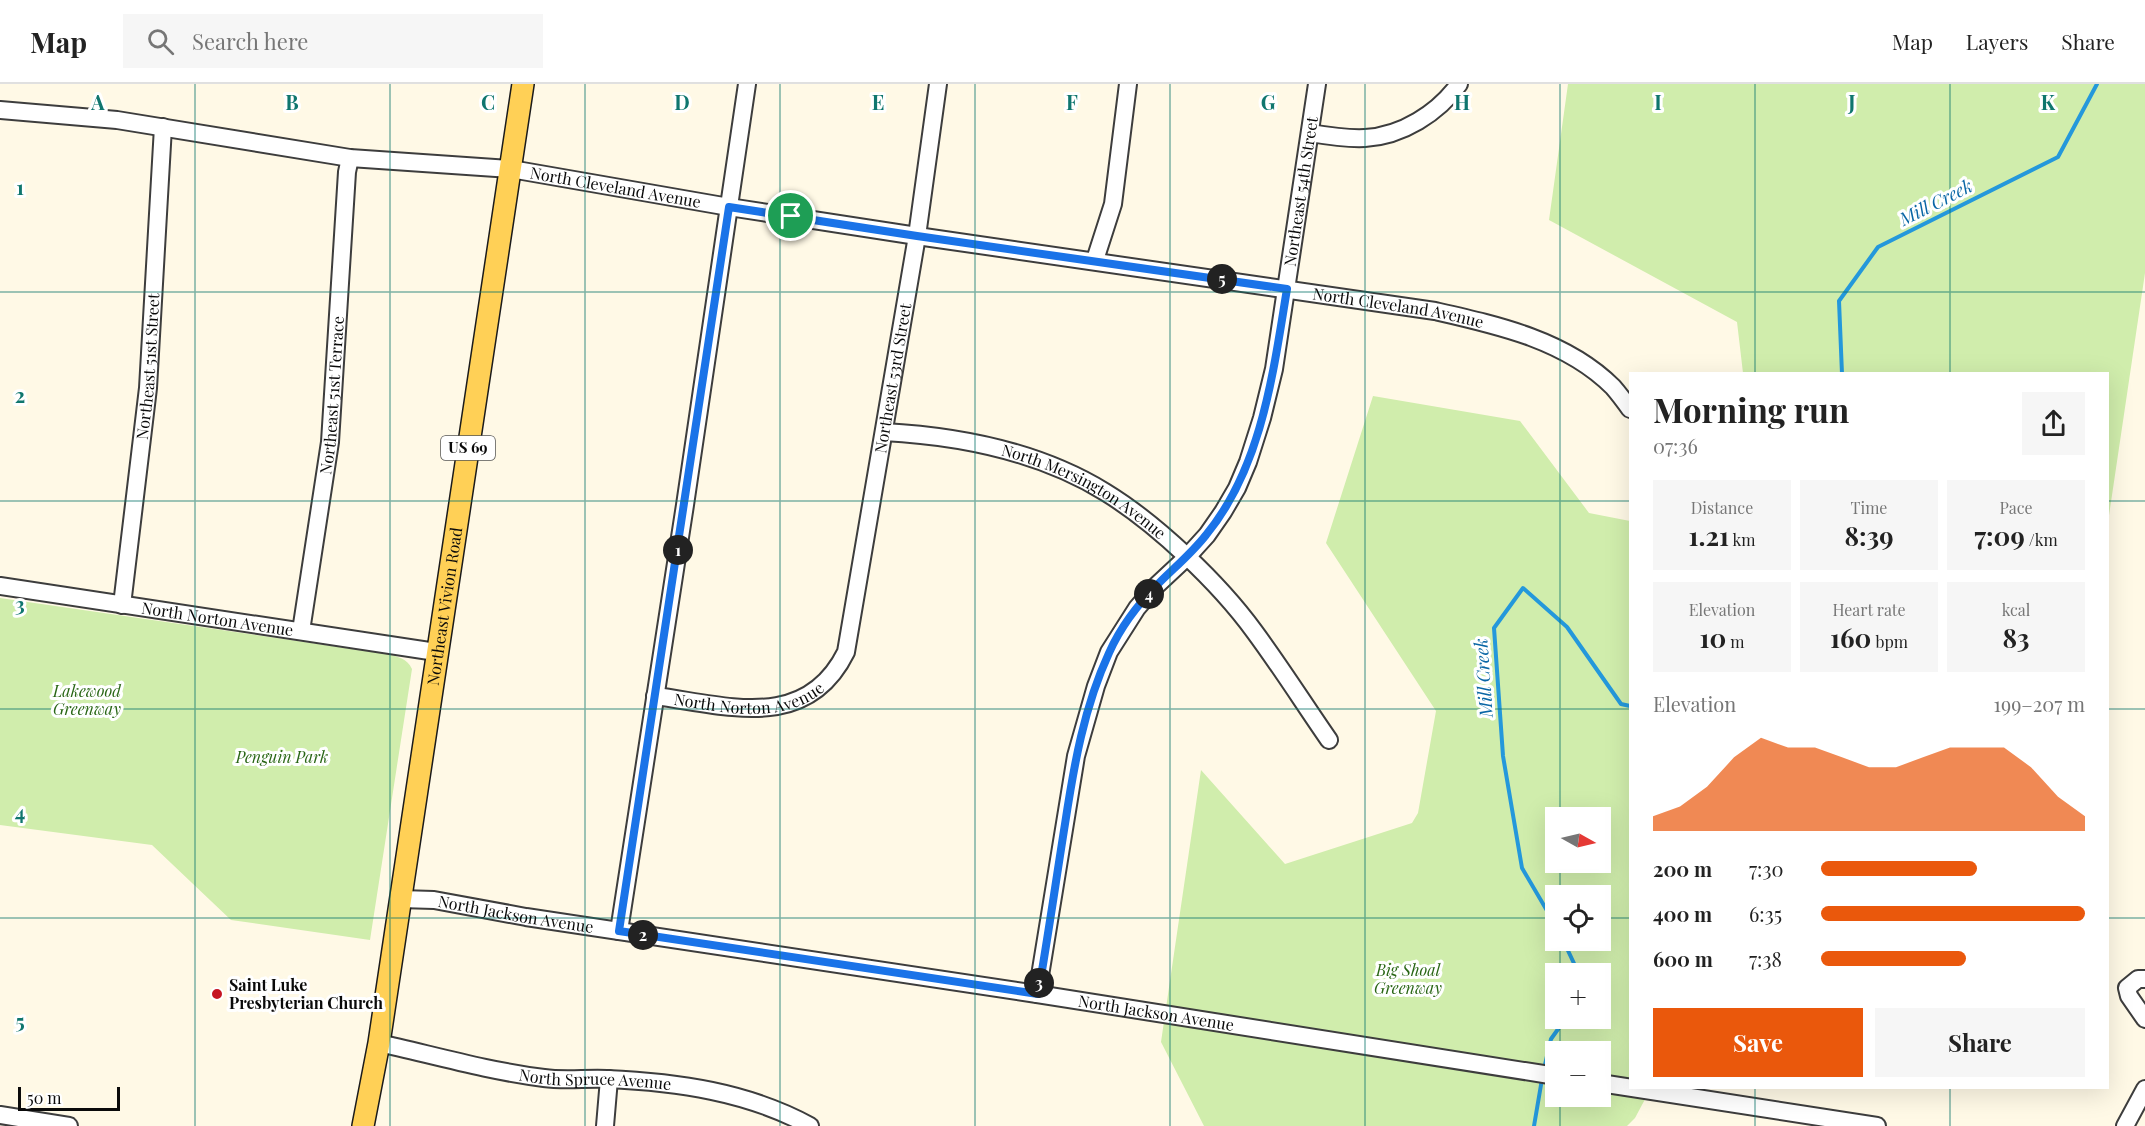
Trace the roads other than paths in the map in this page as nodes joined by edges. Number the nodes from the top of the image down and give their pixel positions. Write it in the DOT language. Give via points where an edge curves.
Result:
graph roads {
  1 [pos="523,84"];
  2 [pos="747,84"];
  3 [pos="938,84"];
  4 [pos="1128,84"];
  5 [pos="1317,84"];
  6 [pos="1459,84"];
  7 [pos="0,110"];
  8 [pos="163,127"];
  9 [pos="1310,133"];
  10 [pos="350,158"];
  11 [pos="511,169"];
  12 [pos="729,207"];
  13 [pos="917,236"];
  14 [pos="1095,260"];
  15 [pos="1287,289"];
  16 [pos="1629,408"];
  17 [pos="884,432"];
  18 [pos="1187,557"];
  19 [pos="0,586"];
  20 [pos="122,604"];
  21 [pos="301,631"];
  22 [pos="436,652"];
  23 [pos="836,670"];
  24 [pos="655,696"];
  25 [pos="1329,740"];
  26 [pos="400,899"];
  27 [pos="619,931"];
  28 [pos="2145,979"];
  29 [pos="1038,994"];
  30 [pos="2145,1018"];
  31 [pos="379,1043"];
  32 [pos="1545,1074"];
  33 [pos="609,1079"];
  34 [pos="1611,1085"];
  35 [pos="1629,1088"];
  36 [pos="1639,1089"];
  37 [pos="2145,1089"];
  38 [pos="0,1115"];
  39 [pos="69,1126"];
  40 [pos="363,1126"];
  41 [pos="605,1126"];
  42 [pos="810,1126"];
  43 [pos="1877,1126"];
  44 [pos="2125,1126"];
  1 -- 11 [label="main road, Northeast Vivion Road / US 69"];
  2 -- 12 [label="street"];
  3 -- 13 [label="street, Northeast 53rd Street"];
  4 -- 14 [label="street" via="1113,204"];
  5 -- 9 [label="street, Northeast 54th Street"];
  6 -- 9 [label="street" via="1430,113 1387,134 1347,138"];
  7 -- 8 [label="street, North Cleveland Avenue"];
  8 -- 10 [label="street, North Cleveland Avenue"];
  8 -- 20 [label="street, Northeast 51st Street" via="148,388"];
  9 -- 15 [label="street, Northeast 54th Street"];
  10 -- 11 [label="street, North Cleveland Avenue"];
  10 -- 21 [label="street, Northeast 51st Terrace" via="346,172 330,442"];
  11 -- 12 [label="street, North Cleveland Avenue"];
  11 -- 22 [label="main road, Northeast Vivion Road / US 69"];
  12 -- 13 [label="street, North Cleveland Avenue"];
  12 -- 24 [label="street"];
  13 -- 14 [label="street, North Cleveland Avenue"];
  13 -- 17 [label="street, Northeast 53rd Street"];
  14 -- 15 [label="street, North Cleveland Avenue"];
  15 -- 16 [label="street, North Cleveland Avenue" via="1435,311 1533,338 1576,358 1613,387"];
  15 -- 18 [label="street, Northeast 54th Street" via="1274,369 1248,462 1223,512"];
  17 -- 18 [label="street, North Mersington Avenue" via="968,442 1044,463 1105,492"];
  17 -- 23 [label="street, Northeast 53rd Street" via="846,652"];
  18 -- 25 [label="street, North Mersington Avenue" via="1253,630"];
  18 -- 29 [label="street, Northeast 54th Street" via="1137,608 1109,652 1096,686 1076,756"];
  19 -- 20 [label="street, North Norton Avenue"];
  20 -- 21 [label="street, North Norton Avenue"];
  21 -- 22 [label="street, North Norton Avenue"];
  22 -- 26 [label="main road, Northeast Vivion Road / US 69"];
  23 -- 24 [label="street, North Norton Avenue" via="815,691 788,704 768,708"];
  24 -- 27 [label="street"];
  26 -- 27 [label="street, North Jackson Avenue" via="434,900"];
  26 -- 31 [label="main road, Northeast Vivion Road / US 69"];
  27 -- 29 [label="street, North Jackson Avenue"];
  28 -- 30 [label="street" via="2138,979 2127,988"];
  29 -- 32 [label="street, North Jackson Avenue"];
  31 -- 33 [label="street, North Spruce Avenue" via="546,1079"];
  31 -- 40 [label="main road, Northeast Vivion Road / US 69"];
  33 -- 41 [label="street"];
  33 -- 42 [label="street, North Spruce Avenue" via="657,1082 740,1097"];
  34 -- 35 [label="street"];
  36 -- 43 [label="street"];
  37 -- 44 [label="street"];
  38 -- 39 [label="street"];
}
